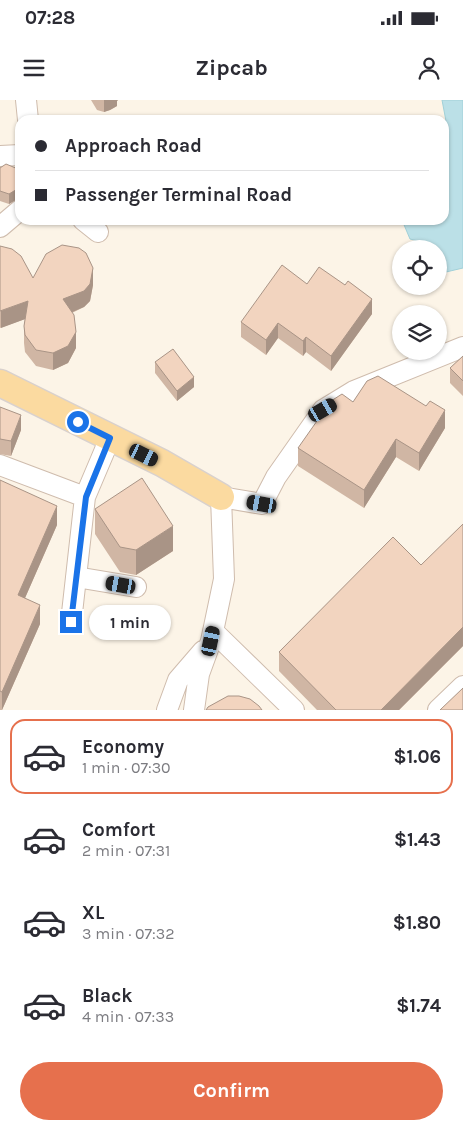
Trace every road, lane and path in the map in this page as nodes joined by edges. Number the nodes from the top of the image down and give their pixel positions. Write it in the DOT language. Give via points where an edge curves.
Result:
graph roads {
  1 [pos="26,100"];
  2 [pos="28,115"];
  3 [pos="15,155"];
  4 [pos="0,156"];
  5 [pos="15,214"];
  6 [pos="0,226"];
  7 [pos="463,346"];
  8 [pos="0,383"];
  9 [pos="110,438"];
  10 [pos="0,466"];
  11 [pos="86,497"];
  12 [pos="221,497"];
  13 [pos="76,577"];
  14 [pos="136,588"];
  15 [pos="71,622"];
  16 [pos="212,636"];
  17 [pos="463,686"];
  18 [pos="167,710"];
  19 [pos="194,710"];
  20 [pos="294,710"];
  21 [pos="438,710"];
  1 -- 2 [label="street"];
  3 -- 4 [label="street"];
  5 -- 6 [label="street"];
  7 -- 12 [label="street" via="354,392 323,410 262,504"];
  8 -- 9 [label="main road"];
  9 -- 11 [label="street"];
  9 -- 12 [label="main road"];
  10 -- 11 [label="street"];
  11 -- 13 [label="street"];
  12 -- 16 [label="street" via="224,579"];
  13 -- 14 [label="street"];
  13 -- 15 [label="street"];
  16 -- 18 [label="street" via="178,680"];
  16 -- 19 [label="street" via="199,674"];
  16 -- 20 [label="street"];
  17 -- 21 [label="street"];
}
